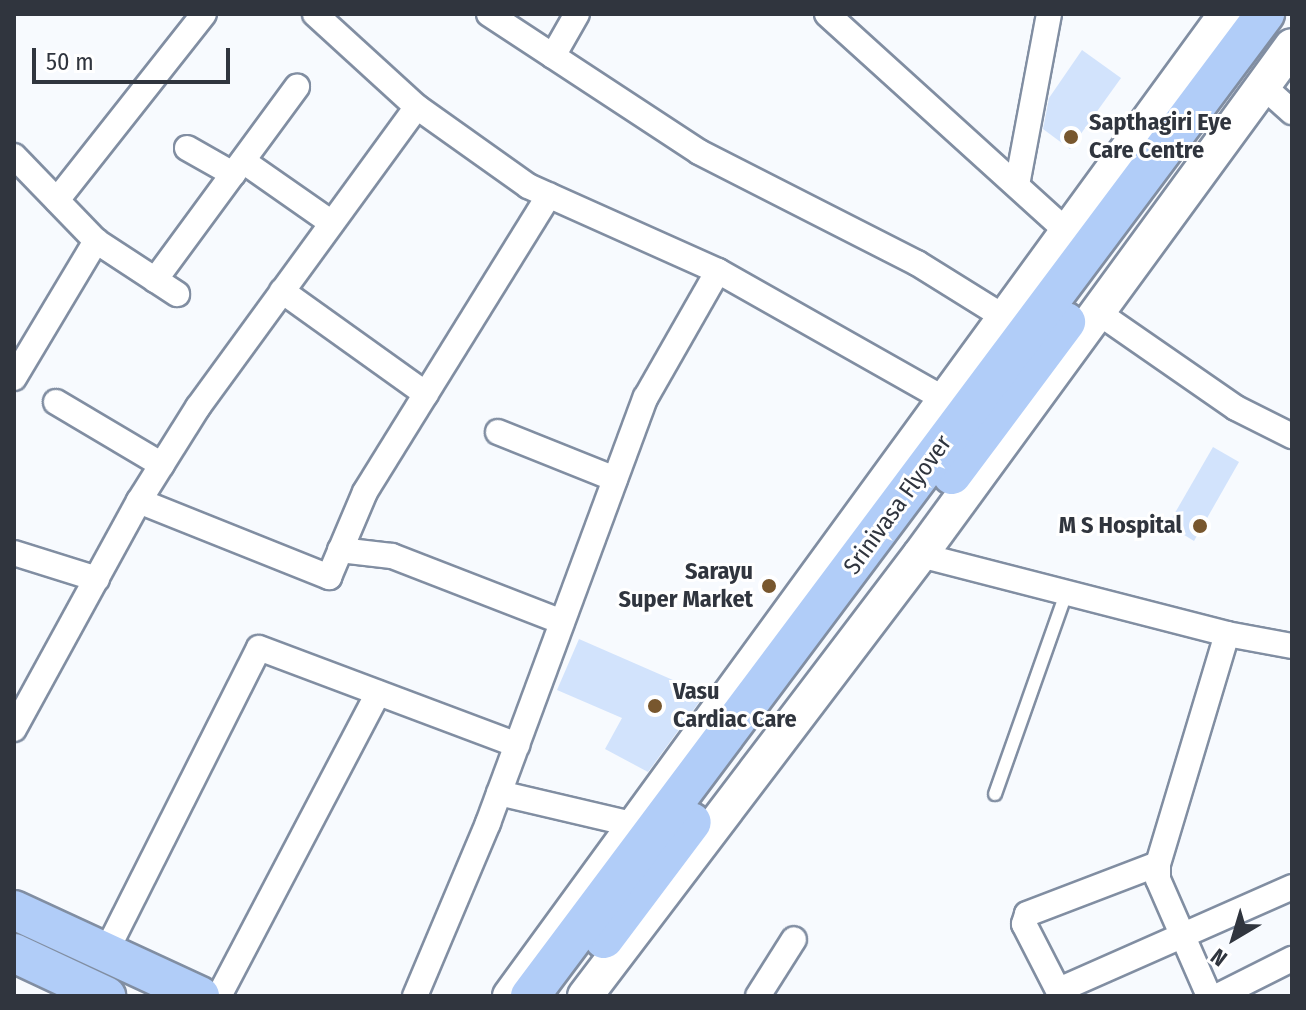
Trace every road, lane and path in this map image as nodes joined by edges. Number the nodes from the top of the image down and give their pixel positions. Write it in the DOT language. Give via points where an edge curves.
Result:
graph roads {
  1 [pos="204,14"];
  2 [pos="315,14"];
  3 [pos="489,14"];
  4 [pos="577,14"];
  5 [pos="827,14"];
  6 [pos="1049,14"];
  7 [pos="1265,14"];
  8 [pos="1218,17"];
  9 [pos="1292,18"];
  10 [pos="1292,46"];
  11 [pos="553,56"];
  12 [pos="1263,86"];
  13 [pos="297,87"];
  14 [pos="417,107"];
  15 [pos="1292,112"];
  16 [pos="187,148"];
  17 [pos="14,156"];
  18 [pos="238,168"];
  19 [pos="1017,185"];
  20 [pos="549,195"];
  21 [pos="57,200"];
  22 [pos="332,223"];
  23 [pos="1066,231"];
  24 [pos="96,241"];
  25 [pos="718,271"];
  26 [pos="155,280"];
  27 [pos="282,291"];
  28 [pos="177,294"];
  29 [pos="1096,311"];
  30 [pos="1007,319"];
  31 [pos="14,378"];
  32 [pos="426,394"];
  33 [pos="948,401"];
  34 [pos="56,402"];
  35 [pos="498,432"];
  36 [pos="1292,436"];
  37 [pos="162,465"];
  38 [pos="615,479"];
  39 [pos="139,501"];
  40 [pos="340,550"];
  41 [pos="14,553"];
  42 [pos="920,555"];
  43 [pos="97,579"];
  44 [pos="1067,591"];
  45 [pos="562,622"];
  46 [pos="1227,634"];
  47 [pos="1292,646"];
  48 [pos="378,693"];
  49 [pos="14,729"];
  50 [pos="517,745"];
  51 [pos="499,793"];
  52 [pos="995,794"];
  53 [pos="631,824"];
  54 [pos="1158,864"];
  55 [pos="1292,887"];
  56 [pos="14,910"];
  57 [pos="14,933"];
  58 [pos="794,939"];
  59 [pos="1181,939"];
  60 [pos="106,952"];
  61 [pos="14,953"];
  62 [pos="1292,959"];
  63 [pos="80,991"];
  64 [pos="1060,993"];
  65 [pos="147,996"];
  66 [pos="200,996"];
  67 [pos="219,996"];
  68 [pos="415,996"];
  69 [pos="510,996"];
  70 [pos="530,996"];
  71 [pos="560,996"];
  72 [pos="585,996"];
  73 [pos="758,996"];
  74 [pos="1209,996"];
  75 [pos="1218,996"];
  1 -- 21 [label="street"];
  2 -- 14 [label="street"];
  3 -- 11 [label="street"];
  4 -- 11 [label="street"];
  5 -- 19 [label="street"];
  6 -- 19 [label="street"];
  7 -- 70 [label="main road, Srinivasa Flyover"];
  8 -- 23 [label="street"];
  9 -- 71 [label="main road, Srinivasa Flyover"];
  10 -- 12 [label="street"];
  11 -- 30 [label="street" via="699,152 917,263"];
  12 -- 15 [label="street"];
  12 -- 29 [label="street"];
  13 -- 18 [label="street"];
  14 -- 20 [label="street" via="528,186"];
  14 -- 22 [label="street"];
  16 -- 18 [label="street"];
  17 -- 21 [label="street"];
  18 -- 22 [label="street"];
  18 -- 26 [label="street"];
  19 -- 23 [label="street"];
  20 -- 25 [label="street"];
  20 -- 32 [label="street"];
  21 -- 24 [label="street"];
  22 -- 27 [label="street"];
  23 -- 30 [label="street"];
  24 -- 26 [label="street"];
  24 -- 31 [label="street"];
  25 -- 33 [label="street"];
  25 -- 38 [label="street" via="646,397"];
  26 -- 28 [label="street"];
  27 -- 32 [label="street"];
  27 -- 37 [label="street"];
  29 -- 36 [label="street" via="1236,408"];
  29 -- 42 [label="street"];
  30 -- 33 [label="street"];
  32 -- 40 [label="street" via="365,492"];
  33 -- 53 [label="street"];
  34 -- 37 [label="street"];
  35 -- 38 [label="street"];
  37 -- 39 [label="street"];
  38 -- 45 [label="street"];
  39 -- 40 [label="street" via="329,577"];
  39 -- 43 [label="street"];
  40 -- 45 [label="street" via="392,556"];
  41 -- 43 [label="street"];
  42 -- 44 [label="street"];
  42 -- 72 [label="street"];
  43 -- 49 [label="street"];
  44 -- 46 [label="street"];
  44 -- 52 [label="lane"];
  45 -- 50 [label="street"];
  46 -- 47 [label="street"];
  46 -- 54 [label="street"];
  48 -- 50 [label="street"];
  48 -- 60 [label="street" via="259,648"];
  48 -- 67 [label="street"];
  50 -- 51 [label="street"];
  51 -- 53 [label="street"];
  51 -- 68 [label="street"];
  53 -- 69 [label="street"];
  54 -- 59 [label="street" via="1158,879"];
  54 -- 64 [label="street" via="1027,914 1024,924"];
  55 -- 59 [label="street"];
  56 -- 60 [label="main road"];
  57 -- 65 [label="main road"];
  58 -- 73 [label="street"];
  59 -- 64 [label="street"];
  59 -- 74 [label="street"];
  60 -- 66 [label="main road"];
  61 -- 63 [label="main road"];
  62 -- 75 [label="street"];
}
